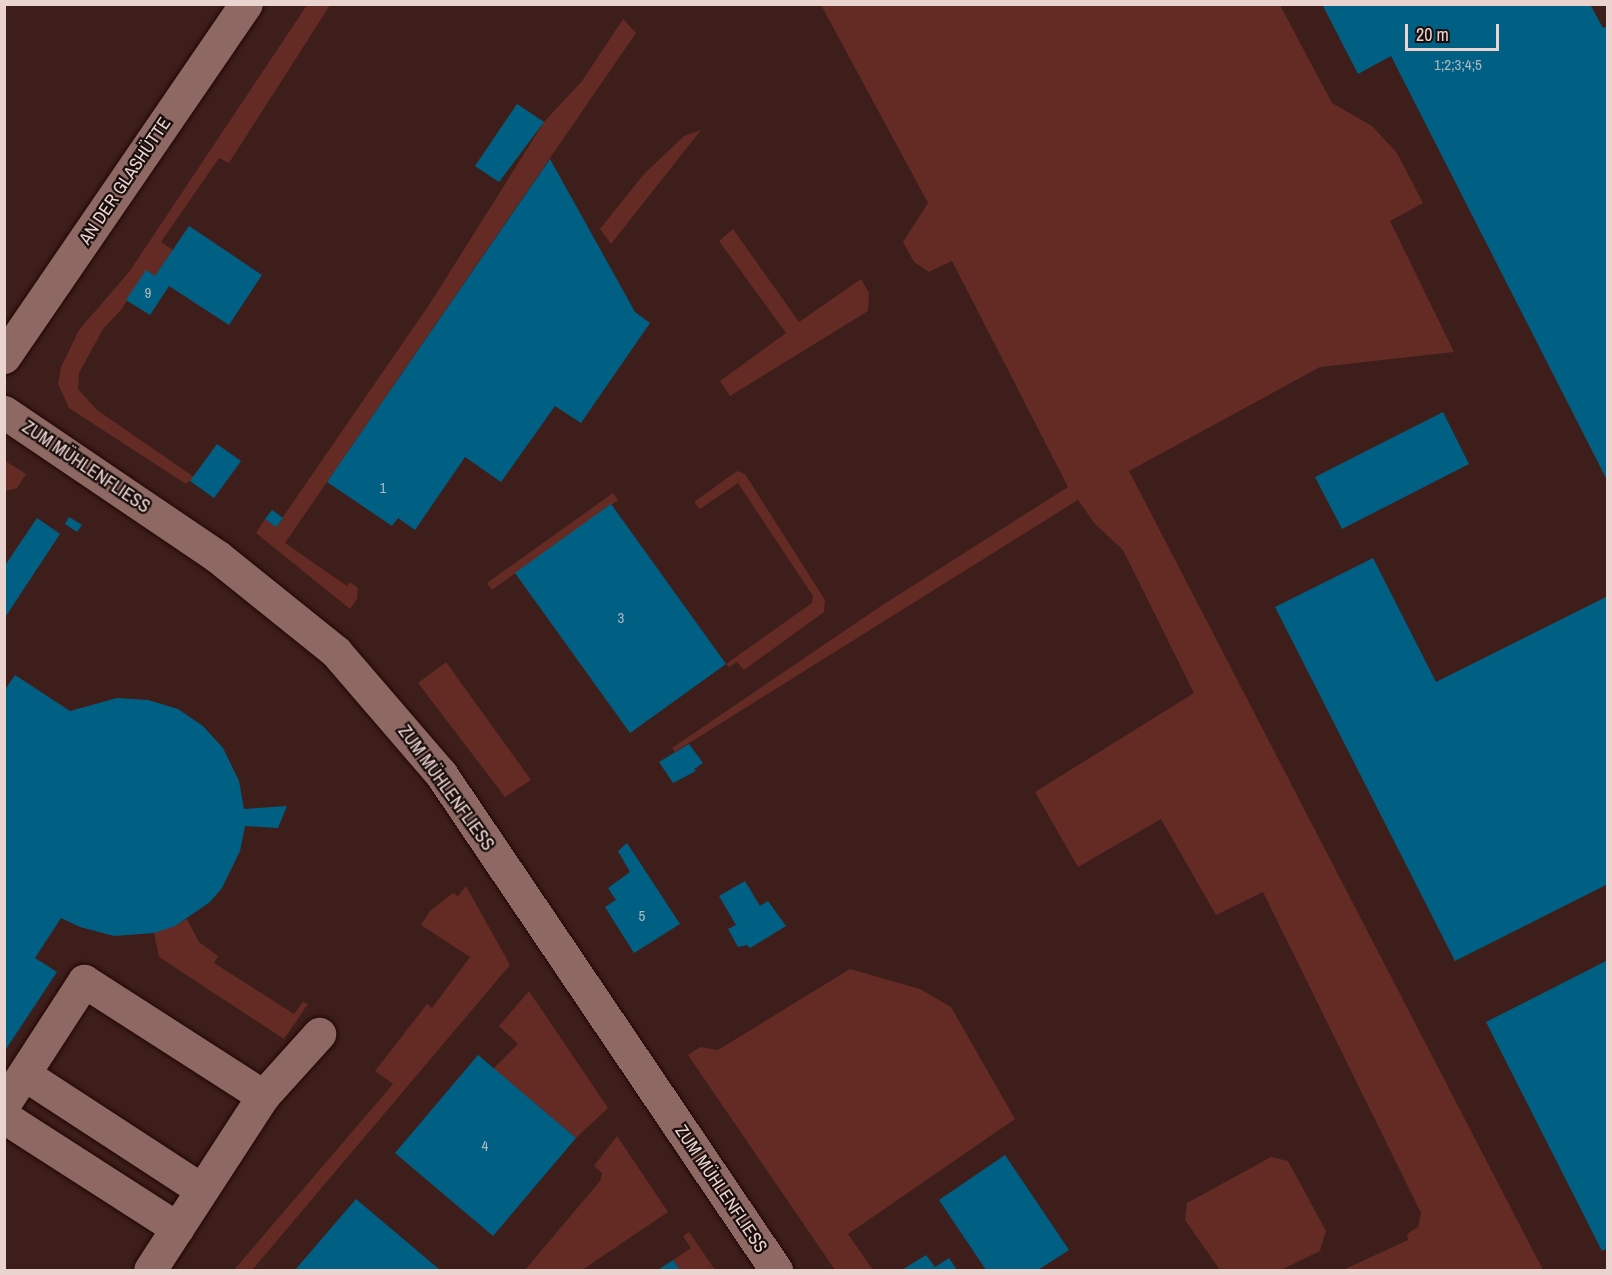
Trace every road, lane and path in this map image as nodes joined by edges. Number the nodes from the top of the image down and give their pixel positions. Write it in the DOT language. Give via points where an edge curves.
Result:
graph roads {
  1 [pos="246,4"];
  2 [pos="4,357"];
  3 [pos="4,411"];
  4 [pos="319,1034"];
  5 [pos="24,1074"];
  6 [pos="263,1096"];
  7 [pos="4,1104"];
  8 [pos="4,1117"];
  9 [pos="202,1190"];
  10 [pos="177,1228"];
  11 [pos="150,1270"];
  12 [pos="776,1270"];
  1 -- 2 [label="street, AN DER GLASHÜTTE"];
  3 -- 12 [label="street, ZUM MÜHLENFLIESS" via="218,557 336,652 441,774"];
  4 -- 6 [label="street"];
  5 -- 6 [label="street" via="84,981"];
  5 -- 7 [label="street"];
  5 -- 9 [label="street"];
  6 -- 9 [label="street"];
  8 -- 10 [label="street"];
  9 -- 10 [label="street"];
  10 -- 11 [label="street"];
}
